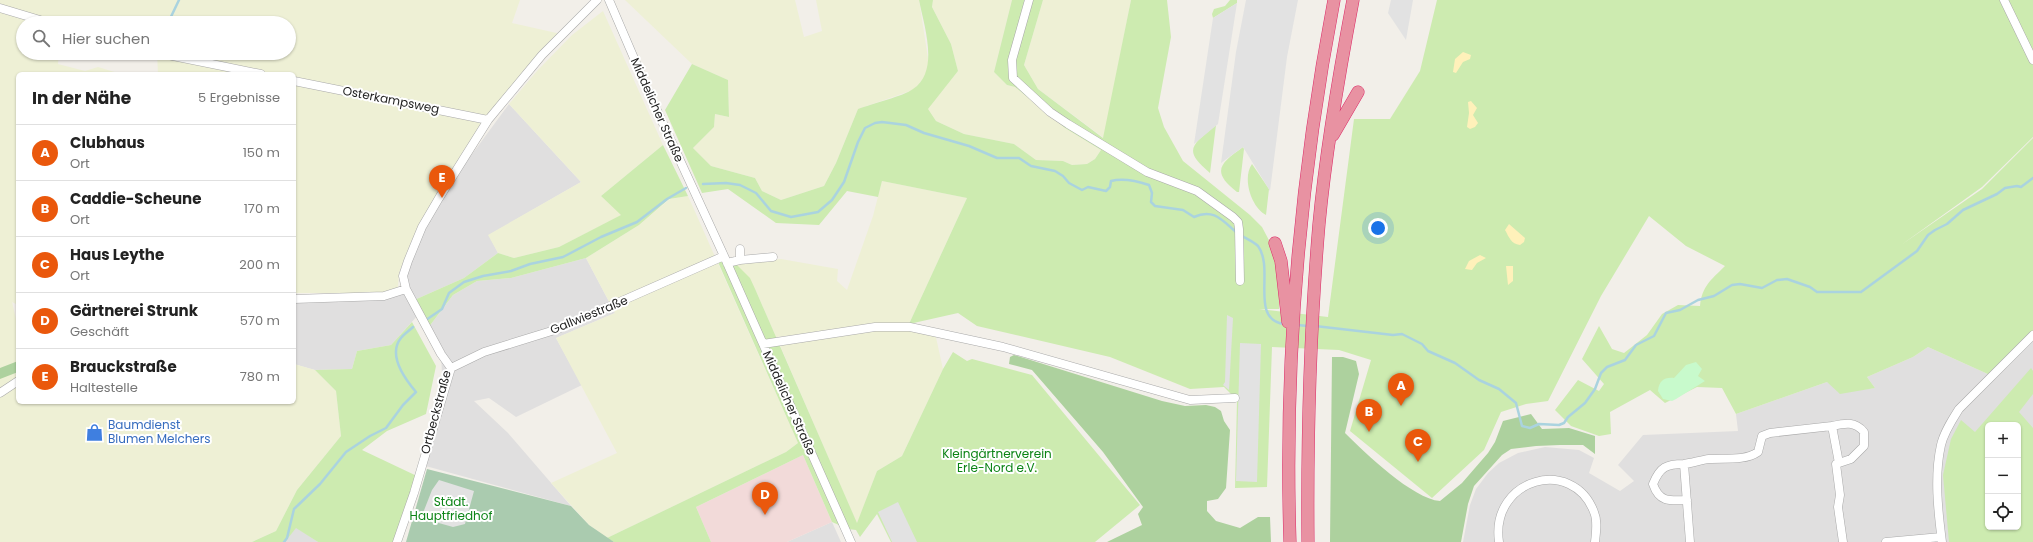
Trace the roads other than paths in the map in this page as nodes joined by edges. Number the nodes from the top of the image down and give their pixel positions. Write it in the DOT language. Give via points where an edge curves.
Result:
graph roads {
  1 [pos="597,0"];
  2 [pos="609,0"];
  3 [pos="1029,0"];
  4 [pos="1334,0"];
  5 [pos="1353,0"];
  6 [pos="2004,0"];
  7 [pos="0,8"];
  8 [pos="27,16"];
  9 [pos="192,60"];
  10 [pos="2033,60"];
  11 [pos="251,72"];
  12 [pos="296,81"];
  13 [pos="1358,92"];
  14 [pos="488,120"];
  15 [pos="1329,143"];
  16 [pos="1275,243"];
  17 [pos="740,249"];
  18 [pos="772,257"];
  19 [pos="726,260"];
  20 [pos="740,260"];
  21 [pos="1240,282"];
  22 [pos="406,289"];
  23 [pos="296,299"];
  24 [pos="1290,313"];
  25 [pos="2033,335"];
  26 [pos="763,344"];
  27 [pos="451,368"];
  28 [pos="16,382"];
  29 [pos="0,393"];
  30 [pos="1235,398"];
  31 [pos="1832,426"];
  32 [pos="1839,463"];
  33 [pos="1684,464"];
  34 [pos="1687,500"];
  35 [pos="1941,539"];
  36 [pos="396,542"];
  37 [pos="851,542"];
  38 [pos="1290,542"];
  39 [pos="1308,542"];
  40 [pos="1499,542"];
  41 [pos="1595,542"];
  42 [pos="1690,542"];
  43 [pos="1842,542"];
  44 [pos="1886,542"];
  1 -- 14 [label="street" via="542,55"];
  2 -- 19 [label="street, Middelicher Straße"];
  3 -- 21 [label="street" via="1012,60 1013,78 1050,112 1068,124 1147,172 1197,191 1233,217 1238,222 1239,229"];
  4 -- 24 [label="highway" via="1320,69"];
  5 -- 15 [label="highway"];
  6 -- 10 [label="street"];
  7 -- 8 [label="street"];
  9 -- 11 [label="street"];
  12 -- 14 [label="street, Osterkampsweg"];
  13 -- 15 [label="highway"];
  14 -- 22 [label="street" via="422,228 403,276"];
  15 -- 39 [label="highway" via="1319,223 1312,314"];
  16 -- 24 [label="highway" via="1281,261"];
  17 -- 20 [label="street"];
  18 -- 20 [label="street"];
  19 -- 20 [label="street"];
  19 -- 26 [label="street, Middelicher Straße"];
  19 -- 27 [label="street, Gallwiestraße" via="565,326 484,352"];
  22 -- 23 [label="street" via="384,296"];
  22 -- 27 [label="street, Ortbeckstraße"];
  24 -- 38 [label="highway"];
  25 -- 35 [label="street" via="1959,409 1950,423 1941,444 1937,469"];
  26 -- 30 [label="street" via="875,327 910,327 1003,346 1190,400"];
  26 -- 37 [label="street, Middelicher Straße"];
  27 -- 36 [label="street, Ortbeckstraße" via="405,522"];
  28 -- 29 [label="street"];
  31 -- 32 [label="street"];
  31 -- 32 [label="street" via="1848,423 1859,426 1864,432 1864,446 1851,459"];
  31 -- 33 [label="street" via="1762,436 1758,452 1752,456"];
  32 -- 43 [label="street" via="1836,464"];
  33 -- 34 [label="street"];
  33 -- 34 [label="street" via="1670,464 1658,472 1652,484 1656,494 1668,501"];
  34 -- 42 [label="street"];
  35 -- 44 [label="street"];
  40 -- 41 [label="street" via="1498,531 1506,502 1521,488 1532,482 1544,480 1568,484 1585,497 1596,521"];
}
